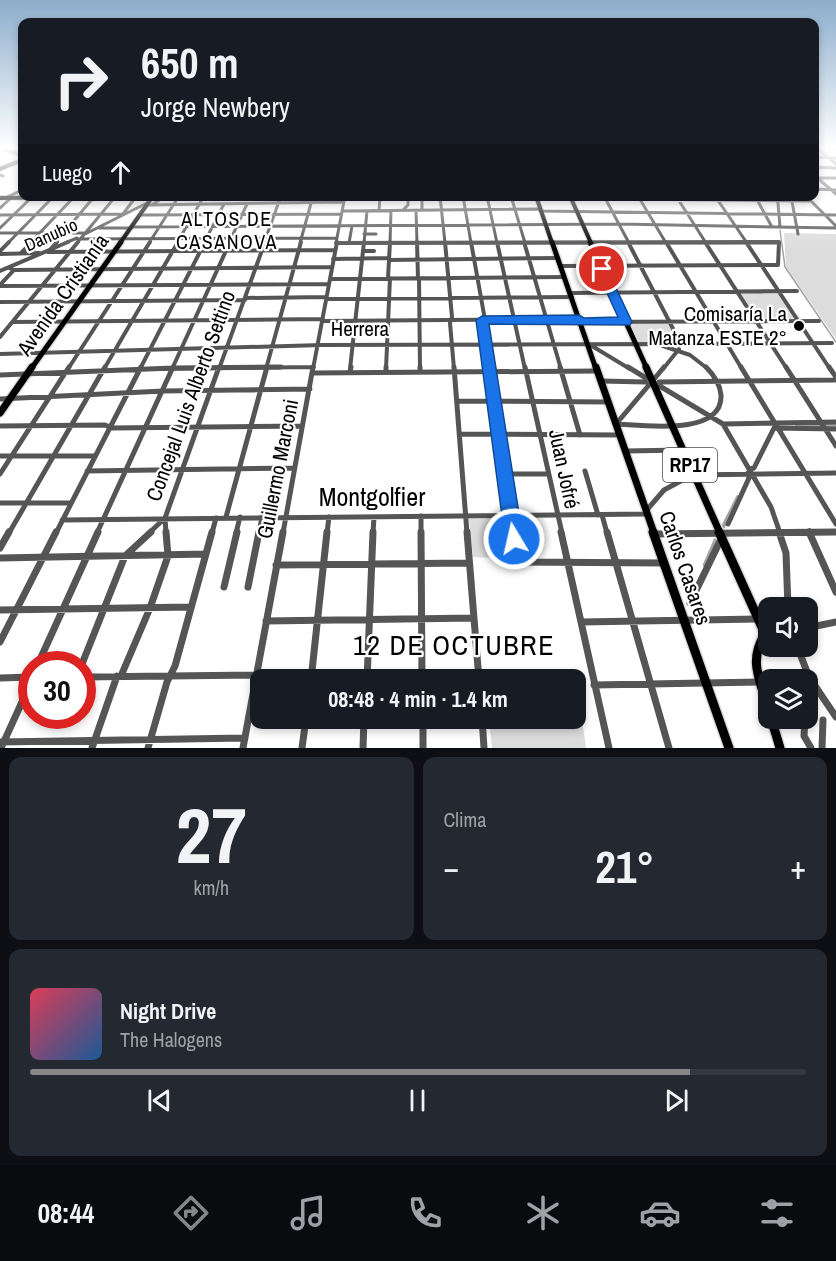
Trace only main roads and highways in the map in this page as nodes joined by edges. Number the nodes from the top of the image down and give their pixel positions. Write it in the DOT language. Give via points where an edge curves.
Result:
graph roads {
  1 [pos="0,198"];
  2 [pos="18,198"];
  3 [pos="537,201"];
  4 [pos="572,201"];
  5 [pos="149,202"];
  6 [pos="0,413"];
  7 [pos="758,619"];
  8 [pos="758,649"];
  9 [pos="758,671"];
  10 [pos="774,729"];
  11 [pos="729,748"];
  12 [pos="780,748"];
  1 -- 2 [label="main road"];
  3 -- 11 [label="main road, Carlos Casares / RP17"];
  4 -- 7 [label="main road, RP17"];
  5 -- 6 [label="main road, Avenida Cristianía"];
  8 -- 9 [label="main road, RP17"];
  10 -- 12 [label="main road"];
}
